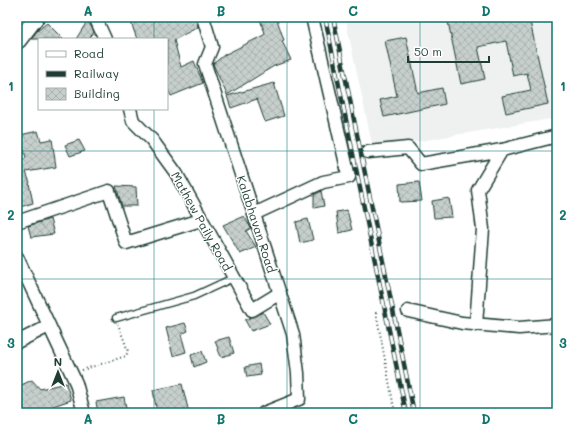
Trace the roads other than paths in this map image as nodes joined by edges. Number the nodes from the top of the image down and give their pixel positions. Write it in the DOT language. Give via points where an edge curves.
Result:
graph roads {
  1 [pos="34,17"];
  2 [pos="95,17"];
  3 [pos="203,17"];
  4 [pos="312,17"];
  5 [pos="105,38"];
  6 [pos="17,39"];
  7 [pos="130,110"];
  8 [pos="557,136"];
  9 [pos="502,150"];
  10 [pos="368,152"];
  11 [pos="254,214"];
  12 [pos="201,220"];
  13 [pos="17,222"];
  14 [pos="17,257"];
  15 [pos="234,278"];
  16 [pos="280,293"];
  17 [pos="408,311"];
  18 [pos="116,318"];
  19 [pos="476,325"];
  20 [pos="557,325"];
  21 [pos="49,326"];
  22 [pos="17,342"];
  23 [pos="84,413"];
  24 [pos="264,413"];
  1 -- 6 [label="main road"];
  2 -- 5 [label="street"];
  3 -- 11 [label="street, Kalabhavan Road" via="212,47 205,64"];
  4 -- 11 [label="street" via="349,177 323,182"];
  7 -- 12 [label="street, Mathew Paily Road" via="133,121 152,140 176,173"];
  8 -- 9 [label="street"];
  9 -- 10 [label="street" via="421,164 408,148"];
  9 -- 19 [label="street" via="478,190 483,229"];
  11 -- 16 [label="street, Kalabhavan Road"];
  12 -- 13 [label="street" via="126,243 109,191"];
  12 -- 15 [label="street, Mathew Paily Road"];
  14 -- 21 [label="street"];
  15 -- 16 [label="street, Mathew Paily Road" via="252,310"];
  15 -- 18 [label="lane" via="194,296"];
  16 -- 24 [label="street, Kalabhavan Road" via="293,334 299,399"];
  17 -- 19 [label="street"];
  19 -- 20 [label="street" via="519,328"];
  21 -- 22 [label="street"];
  21 -- 23 [label="street" via="76,383"];
}
